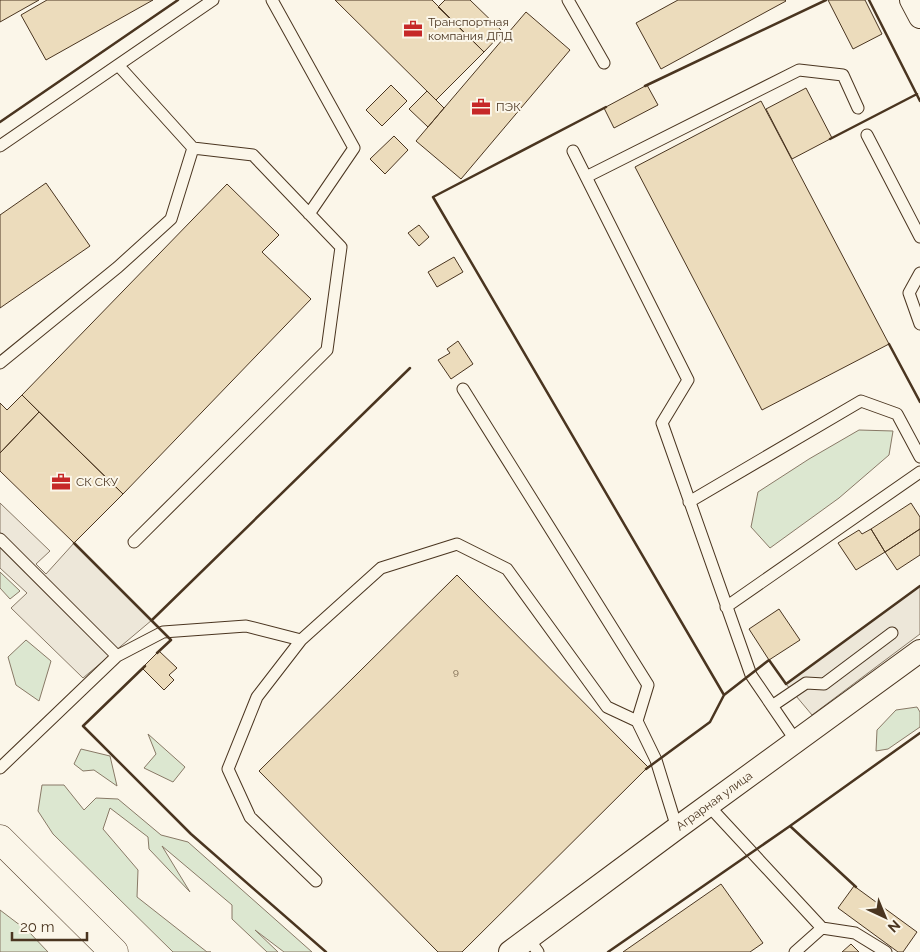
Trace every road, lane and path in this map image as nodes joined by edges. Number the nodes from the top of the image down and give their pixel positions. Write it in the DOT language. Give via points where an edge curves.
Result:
graph roads {
  1 [pos="213,0"];
  2 [pos="272,0"];
  3 [pos="568,0"];
  4 [pos="911,0"];
  5 [pos="920,17"];
  6 [pos="604,63"];
  7 [pos="118,65"];
  8 [pos="858,108"];
  9 [pos="868,135"];
  10 [pos="0,146"];
  11 [pos="194,148"];
  12 [pos="573,151"];
  13 [pos="586,177"];
  14 [pos="309,214"];
  15 [pos="920,237"];
  16 [pos="920,273"];
  17 [pos="920,324"];
  18 [pos="0,363"];
  19 [pos="463,389"];
  20 [pos="920,453"];
  21 [pos="920,472"];
  22 [pos="690,502"];
  23 [pos="0,539"];
  24 [pos="134,542"];
  25 [pos="726,607"];
  26 [pos="892,633"];
  27 [pos="301,640"];
  28 [pos="920,651"];
  29 [pos="117,656"];
  30 [pos="772,706"];
  31 [pos="636,721"];
  32 [pos="796,741"];
  33 [pos="0,768"];
  34 [pos="708,806"];
  35 [pos="677,828"];
  36 [pos="0,839"];
  37 [pos="316,881"];
  38 [pos="822,928"];
  39 [pos="533,945"];
  40 [pos="114,952"];
  41 [pos="510,952"];
  42 [pos="795,952"];
  43 [pos="886,952"];
  1 -- 7 [label="lane"];
  2 -- 14 [label="lane" via="354,148"];
  3 -- 6 [label="lane"];
  4 -- 5 [label="street"];
  7 -- 10 [label="lane"];
  7 -- 11 [label="lane"];
  8 -- 13 [label="lane" via="843,75 798,70"];
  9 -- 15 [label="lane"];
  11 -- 14 [label="lane" via="252,155"];
  11 -- 18 [label="lane" via="171,219 118,267"];
  12 -- 13 [label="lane"];
  13 -- 22 [label="lane" via="688,380 662,423"];
  14 -- 24 [label="lane" via="341,247 327,350"];
  16 -- 17 [label="lane" via="909,293"];
  19 -- 31 [label="lane" via="648,686"];
  20 -- 22 [label="lane" via="897,414 861,401"];
  21 -- 25 [label="lane"];
  22 -- 25 [label="lane"];
  23 -- 29 [label="lane"];
  25 -- 30 [label="lane" via="750,675"];
  26 -- 30 [label="lane" via="824,684 806,683"];
  27 -- 29 [label="lane" via="246,626 163,632"];
  27 -- 31 [label="lane" via="381,568 457,544 507,569 607,707"];
  27 -- 37 [label="lane" via="257,697 228,769 250,817"];
  28 -- 32 [label="street, Аграрная улица"];
  29 -- 33 [label="lane"];
  30 -- 32 [label="lane"];
  31 -- 35 [label="lane" via="656,760"];
  32 -- 34 [label="street, Аграрная улица"];
  34 -- 35 [label="street, Аграрная улица"];
  34 -- 38 [label="lane"];
  35 -- 39 [label="street, Аграрная улица"];
  36 -- 40 [label="main road"];
  38 -- 42 [label="lane"];
  38 -- 43 [label="lane" via="855,933"];
  39 -- 41 [label="street, Аграрная улица"];
}
